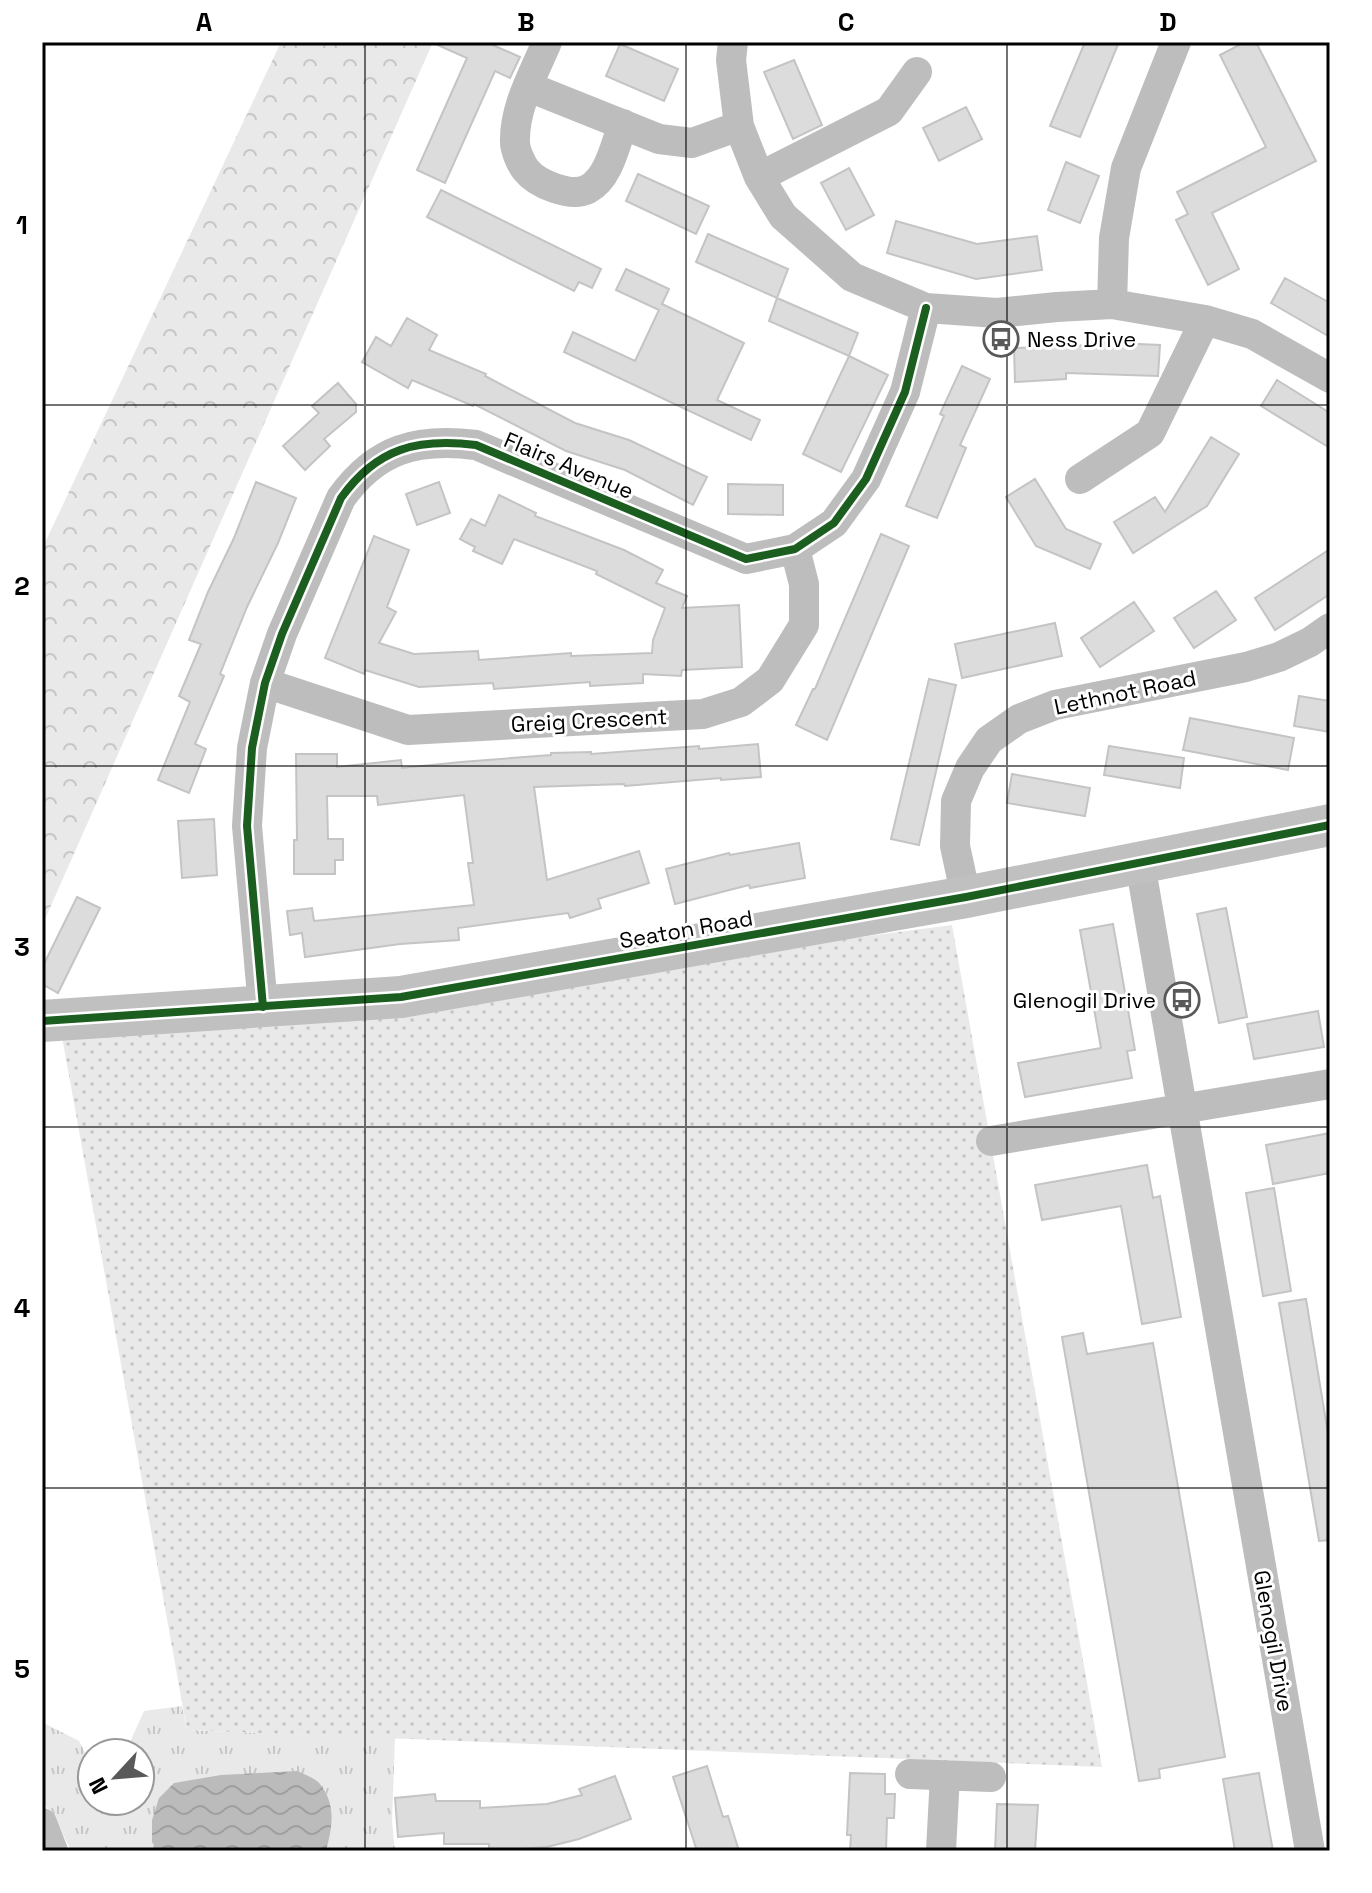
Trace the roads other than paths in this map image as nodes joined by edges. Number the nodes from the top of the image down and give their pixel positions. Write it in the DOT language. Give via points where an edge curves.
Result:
graph roads {
  1 [pos="547,42"];
  2 [pos="733,42"];
  3 [pos="1176,42"];
  4 [pos="917,72"];
  5 [pos="529,87"];
  6 [pos="623,124"];
  7 [pos="739,126"];
  8 [pos="759,177"];
  9 [pos="1112,304"];
  10 [pos="926,308"];
  11 [pos="1205,320"];
  12 [pos="1330,378"];
  13 [pos="1080,479"];
  14 [pos="795,549"];
  15 [pos="1330,628"];
  16 [pos="265,683"];
  17 [pos="1330,825"];
  18 [pos="1140,863"];
  19 [pos="966,897"];
  20 [pos="263,1007"];
  21 [pos="42,1021"];
  22 [pos="1330,1084"];
  23 [pos="1182,1109"];
  24 [pos="991,1141"];
  25 [pos="910,1774"];
  26 [pos="945,1775"];
  27 [pos="991,1777"];
  28 [pos="42,1823"];
  29 [pos="53,1851"];
  30 [pos="941,1851"];
  31 [pos="1310,1851"];
  1 -- 5 [label="street"];
  2 -- 7 [label="street"];
  3 -- 9 [label="street" via="1126,168 1114,238"];
  4 -- 8 [label="street" via="889,111"];
  5 -- 6 [label="street"];
  5 -- 6 [label="street" via="515,120 515,146 527,171 553,189 579,192 604,175"];
  6 -- 7 [label="street" via="659,139 692,143"];
  7 -- 8 [label="street"];
  8 -- 10 [label="street" via="783,216 852,277"];
  9 -- 10 [label="street" via="997,313"];
  9 -- 11 [label="street"];
  10 -- 14 [label="street, Flairs Avenue" via="905,392 866,479 834,523"];
  11 -- 12 [label="street" via="1252,334"];
  11 -- 13 [label="street" via="1150,433"];
  14 -- 16 [label="street, Greig Crescent" via="804,584 804,625 770,680 741,702 703,714 408,730"];
  14 -- 16 [label="street, Flairs Avenue" via="746,559 476,445 418,445 374,464 341,498"];
  15 -- 19 [label="street, Lethnot Road" via="1279,657 1246,667 1055,705 1019,719 989,740 956,801 955,846"];
  16 -- 20 [label="street, Flairs Avenue" via="252,748 247,826"];
  17 -- 18 [label="street, Seaton Road"];
  18 -- 19 [label="street, Seaton Road"];
  18 -- 23 [label="street, Glenogil Drive"];
  19 -- 20 [label="street, Seaton Road" via="401,997"];
  20 -- 21 [label="street, Seaton Road"];
  22 -- 23 [label="street"];
  23 -- 24 [label="street"];
  23 -- 31 [label="street, Glenogil Drive"];
  25 -- 26 [label="street"];
  26 -- 27 [label="street"];
  26 -- 30 [label="street"];
  28 -- 29 [label="street"];
}
